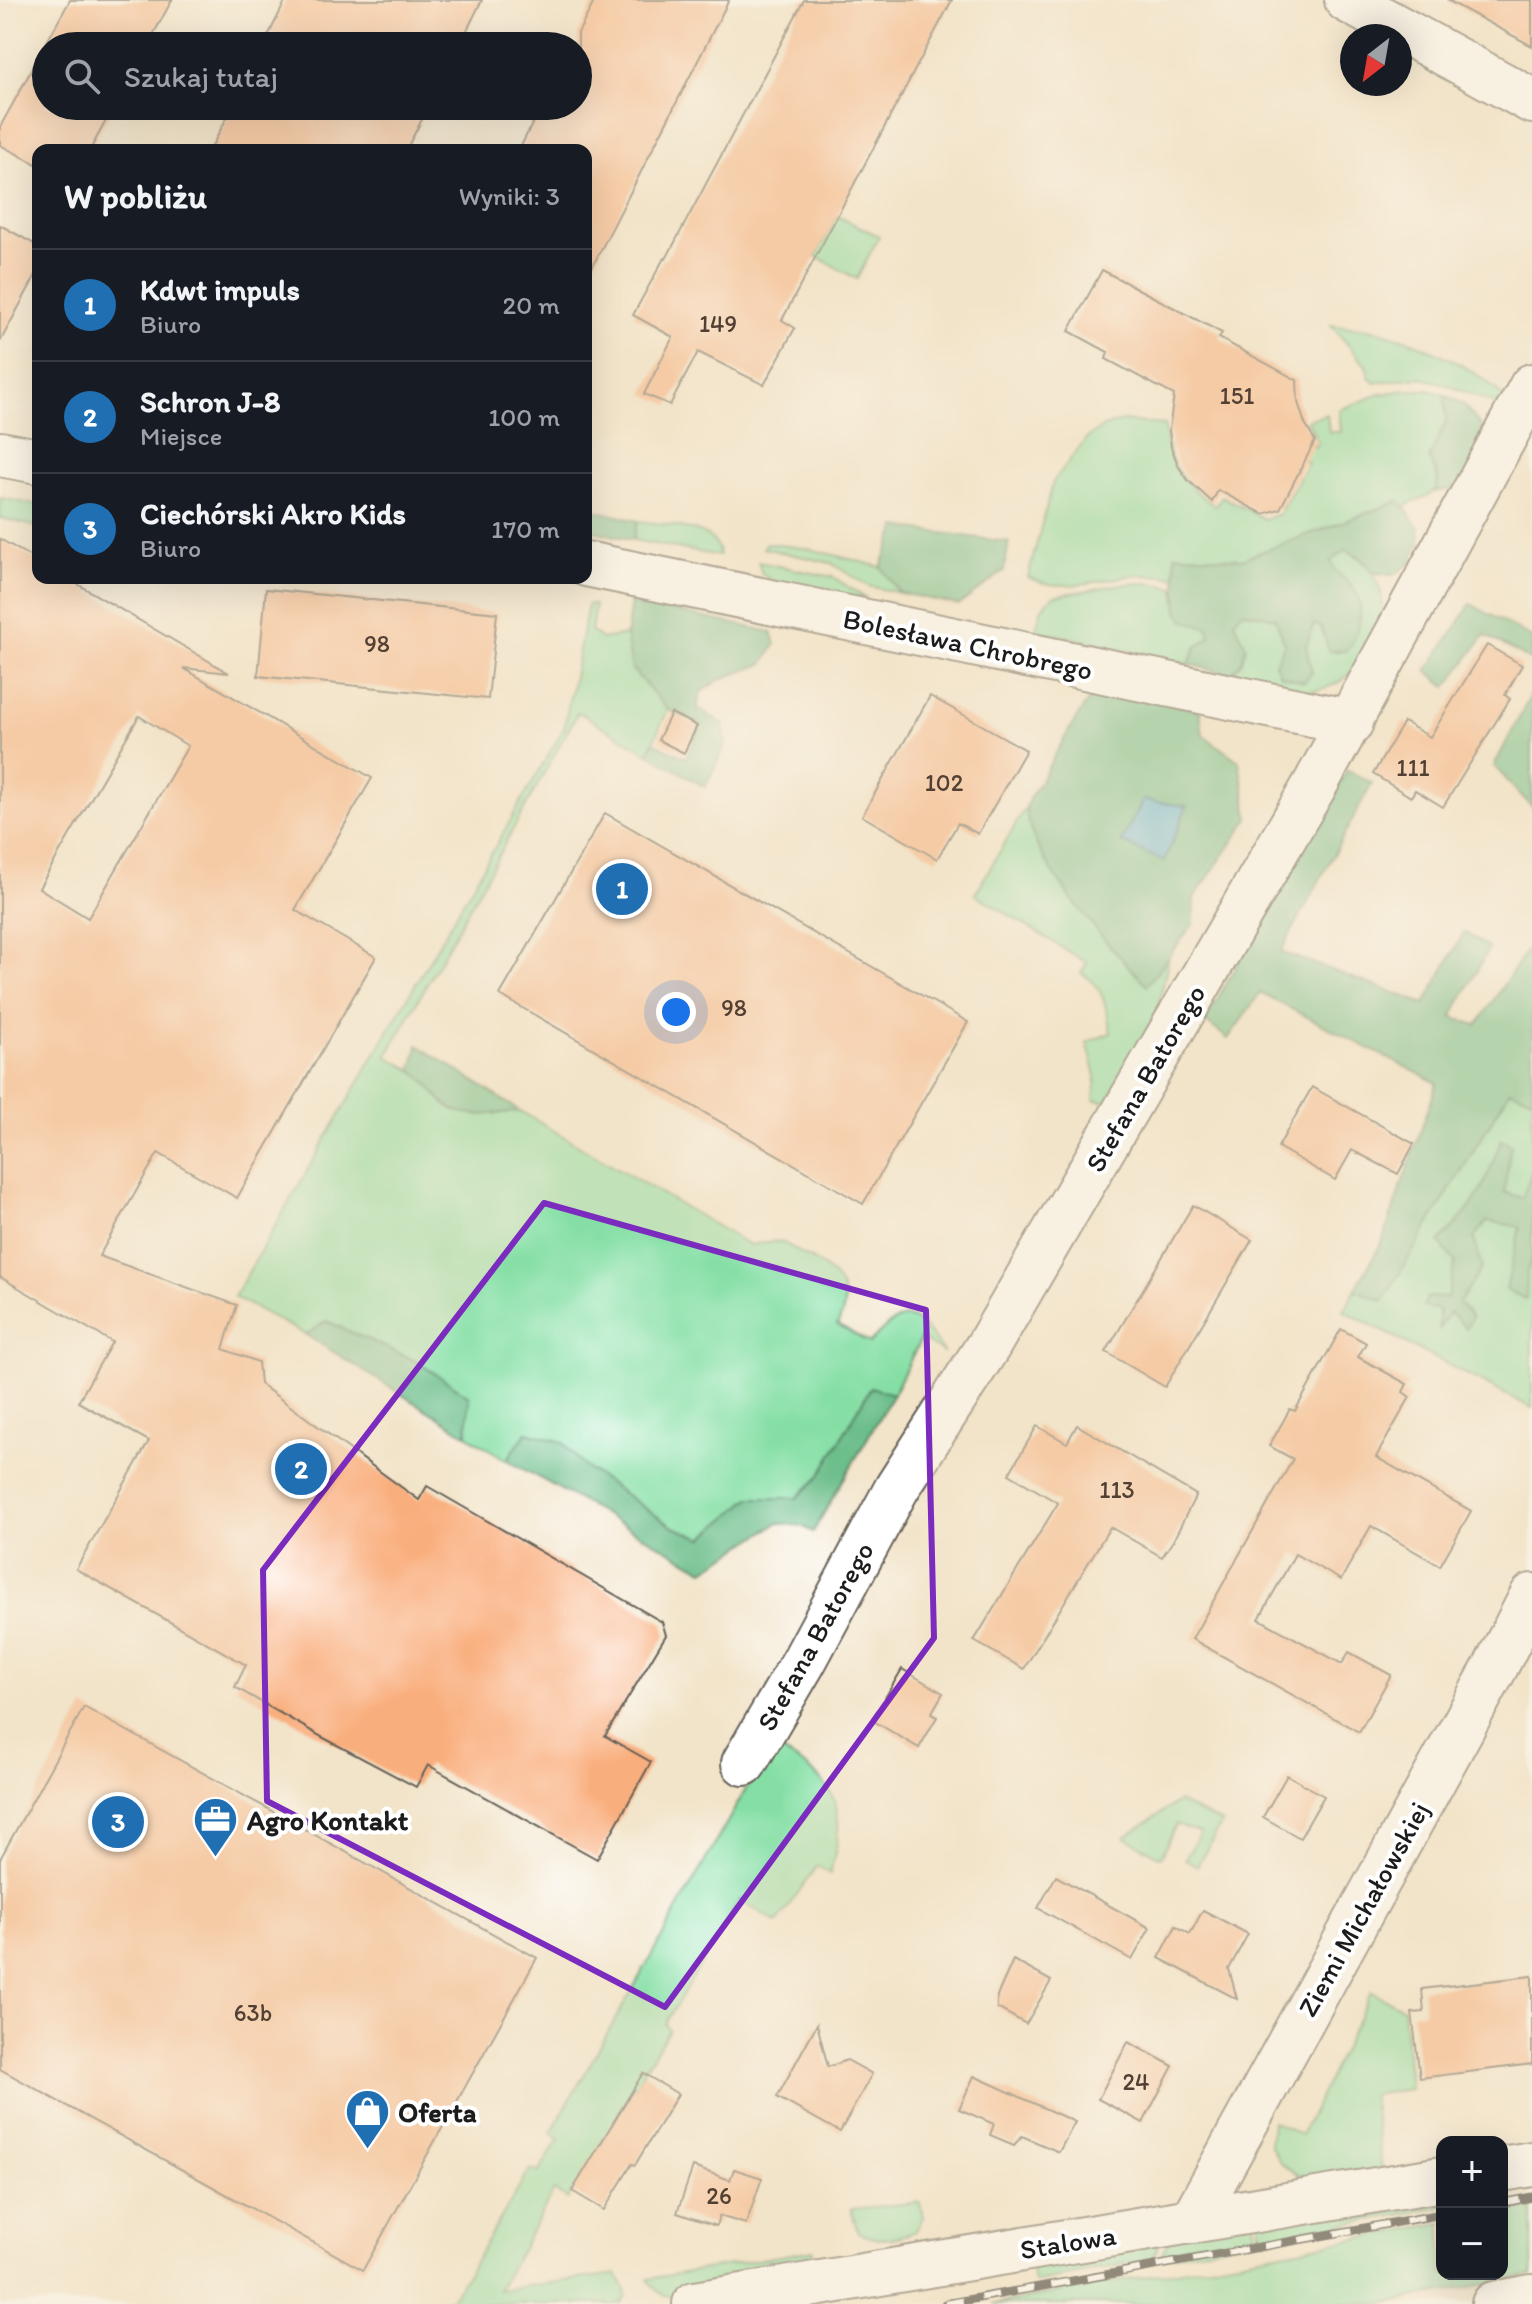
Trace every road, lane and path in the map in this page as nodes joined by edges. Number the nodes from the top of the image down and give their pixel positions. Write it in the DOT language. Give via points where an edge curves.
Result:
graph roads {
  1 [pos="1347,0"];
  2 [pos="1532,101"];
  3 [pos="1532,386"];
  4 [pos="0,454"];
  5 [pos="32,460"];
  6 [pos="592,565"];
  7 [pos="1351,722"];
  8 [pos="1532,1596"];
  9 [pos="744,1763"];
  10 [pos="1532,2164"];
  11 [pos="1508,2168"];
  12 [pos="1436,2180"];
  13 [pos="1192,2221"];
  14 [pos="1532,2297"];
  15 [pos="695,2304"];
  16 [pos="1494,2304"];
  1 -- 2 [label="street"];
  3 -- 7 [label="street, Stefana Batorego"];
  4 -- 5 [label="street"];
  6 -- 7 [label="street, Bolesława Chrobrego"];
  7 -- 9 [label="street, Stefana Batorego" via="995,1334 897,1488"];
  8 -- 13 [label="street, Ziemi Michałowskiej"];
  10 -- 11 [label="street"];
  12 -- 13 [label="street, Stalowa"];
  13 -- 15 [label="street, Stalowa"];
  14 -- 16 [label="street"];
}
